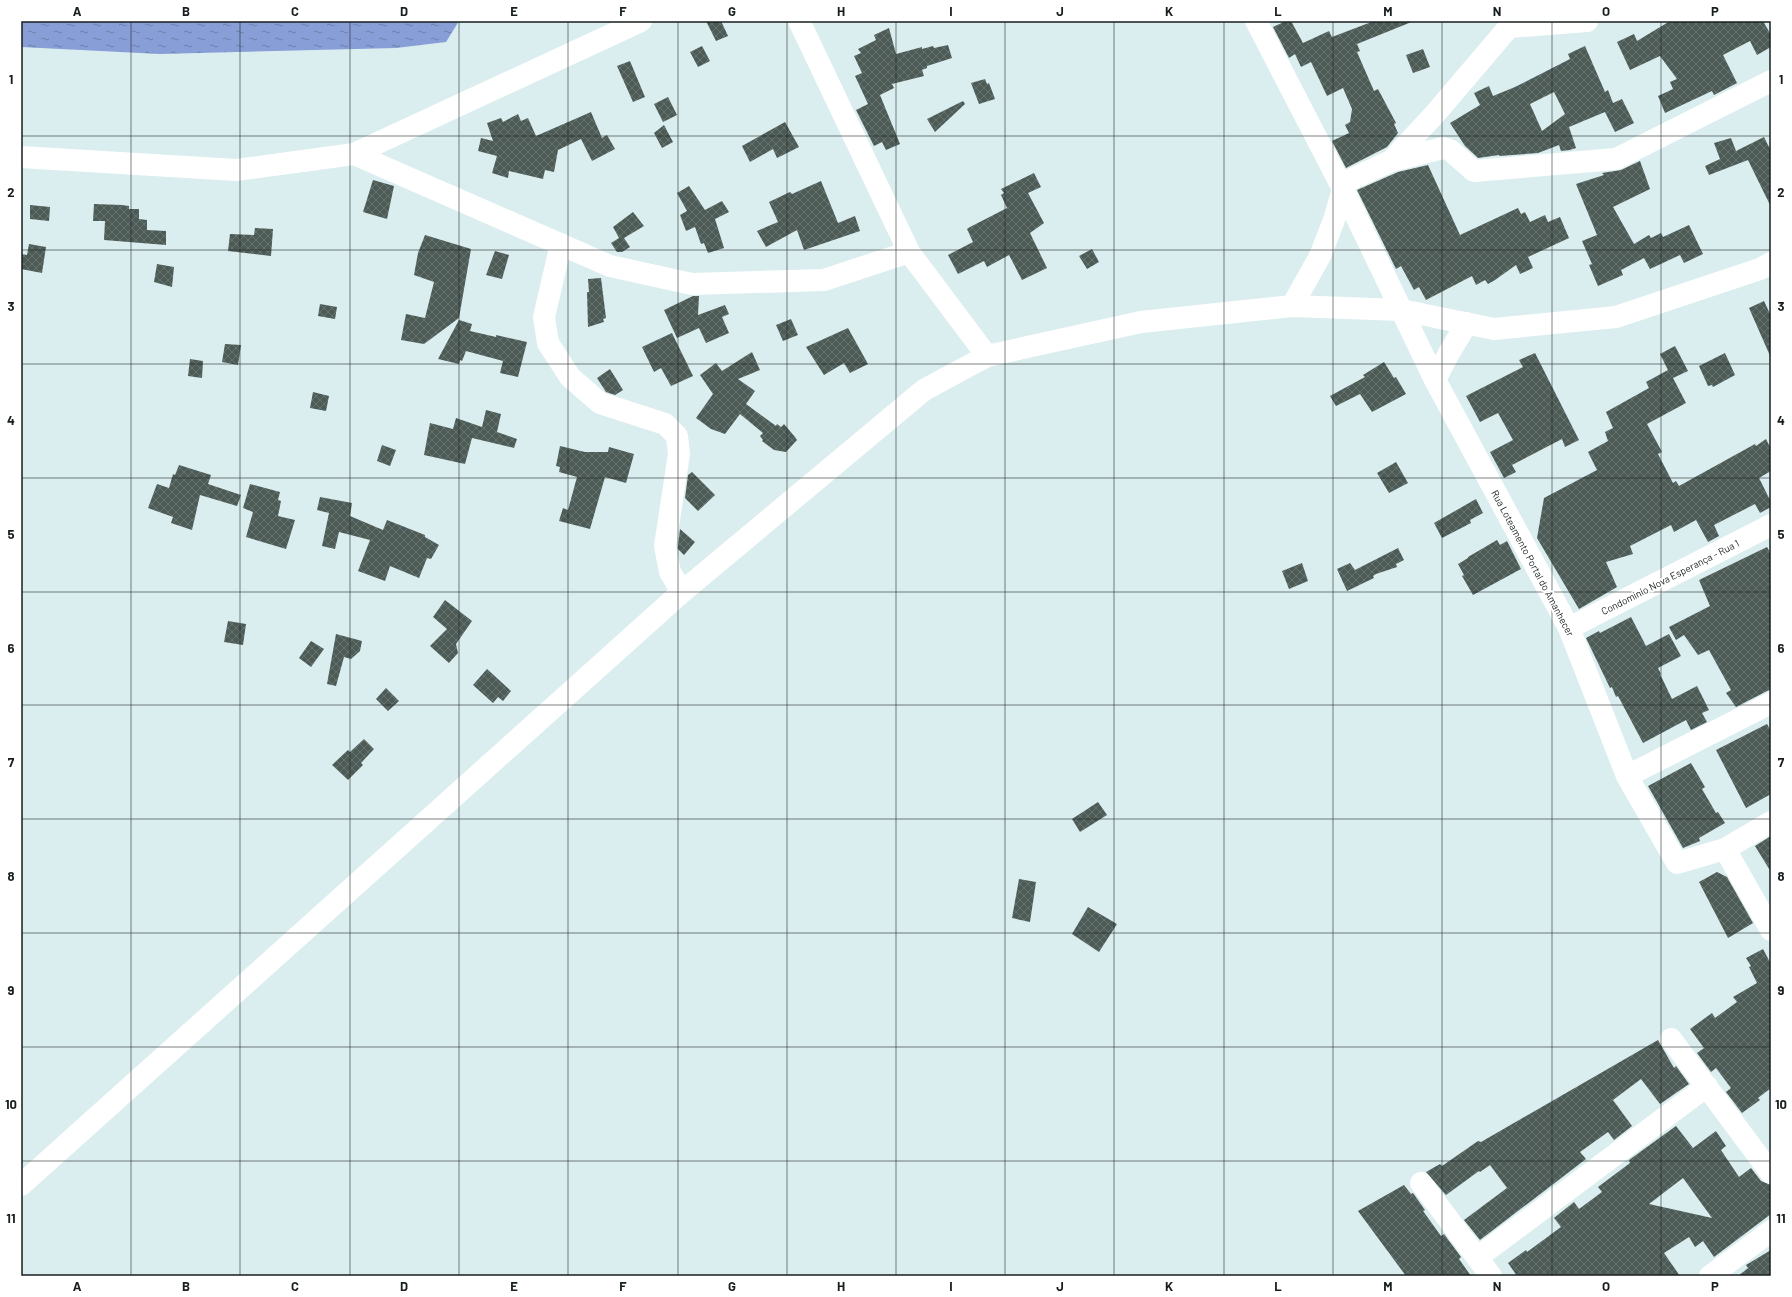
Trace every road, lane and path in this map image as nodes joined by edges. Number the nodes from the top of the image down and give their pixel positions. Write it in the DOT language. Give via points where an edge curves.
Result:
graph roads {
  1 [pos="641,21"];
  2 [pos="799,21"];
  3 [pos="1256,21"];
  4 [pos="1587,21"];
  5 [pos="1771,81"];
  6 [pos="354,154"];
  7 [pos="21,157"];
  8 [pos="1391,161"];
  9 [pos="1342,187"];
  10 [pos="561,244"];
  11 [pos="909,252"];
  12 [pos="1771,263"];
  13 [pos="1292,306"];
  14 [pos="1402,310"];
  15 [pos="1467,324"];
  16 [pos="987,356"];
  17 [pos="1435,380"];
  18 [pos="1771,525"];
  19 [pos="682,592"];
  20 [pos="1569,628"];
  21 [pos="1771,703"];
  22 [pos="1628,776"];
  23 [pos="1771,822"];
  24 [pos="1725,849"];
  25 [pos="1766,907"];
  26 [pos="1771,930"];
  27 [pos="1672,1039"];
  28 [pos="1707,1086"];
  29 [pos="1771,1173"];
  30 [pos="1421,1183"];
  31 [pos="21,1185"];
  32 [pos="1771,1231"];
  33 [pos="1478,1257"];
  34 [pos="1492,1276"];
  35 [pos="1710,1276"];
  1 -- 6 [label="street"];
  2 -- 11 [label="street"];
  3 -- 9 [label="street, Rua Loteamento Portal do Amanhecer"];
  4 -- 8 [label="street" via="1509,27"];
  5 -- 8 [label="street" via="1616,159 1474,171 1450,150 1443,148"];
  6 -- 7 [label="street" via="236,170"];
  6 -- 10 [label="street"];
  8 -- 9 [label="street"];
  9 -- 13 [label="street" via="1334,220 1320,256"];
  9 -- 14 [label="street, Rua Loteamento Portal do Amanhecer"];
  10 -- 11 [label="street" via="610,266 692,284 824,280"];
  10 -- 19 [label="street" via="544,318 548,342 570,377 600,403 665,424 677,436 679,454 666,546 670,572"];
  11 -- 16 [label="street"];
  12 -- 15 [label="street" via="1760,269 1616,317 1494,329"];
  13 -- 14 [label="street"];
  13 -- 16 [label="street" via="1141,322"];
  14 -- 15 [label="street"];
  14 -- 17 [label="street, Rua Loteamento Portal do Amanhecer"];
  15 -- 17 [label="street"];
  16 -- 19 [label="street" via="924,390"];
  17 -- 20 [label="street, Rua Loteamento Portal do Amanhecer"];
  18 -- 20 [label="street, Condomínio Nova Esperança - Rua 1"];
  19 -- 31 [label="street"];
  20 -- 22 [label="street, Rua Loteamento Portal do Amanhecer"];
  21 -- 22 [label="street"];
  22 -- 24 [label="street, Rua Loteamento Portal do Amanhecer" via="1677,863"];
  23 -- 24 [label="street"];
  24 -- 25 [label="street"];
  25 -- 26 [label="street"];
  27 -- 28 [label="street"];
  28 -- 29 [label="street"];
  28 -- 33 [label="street"];
  30 -- 33 [label="street"];
  32 -- 35 [label="street"];
  33 -- 34 [label="street"];
}
